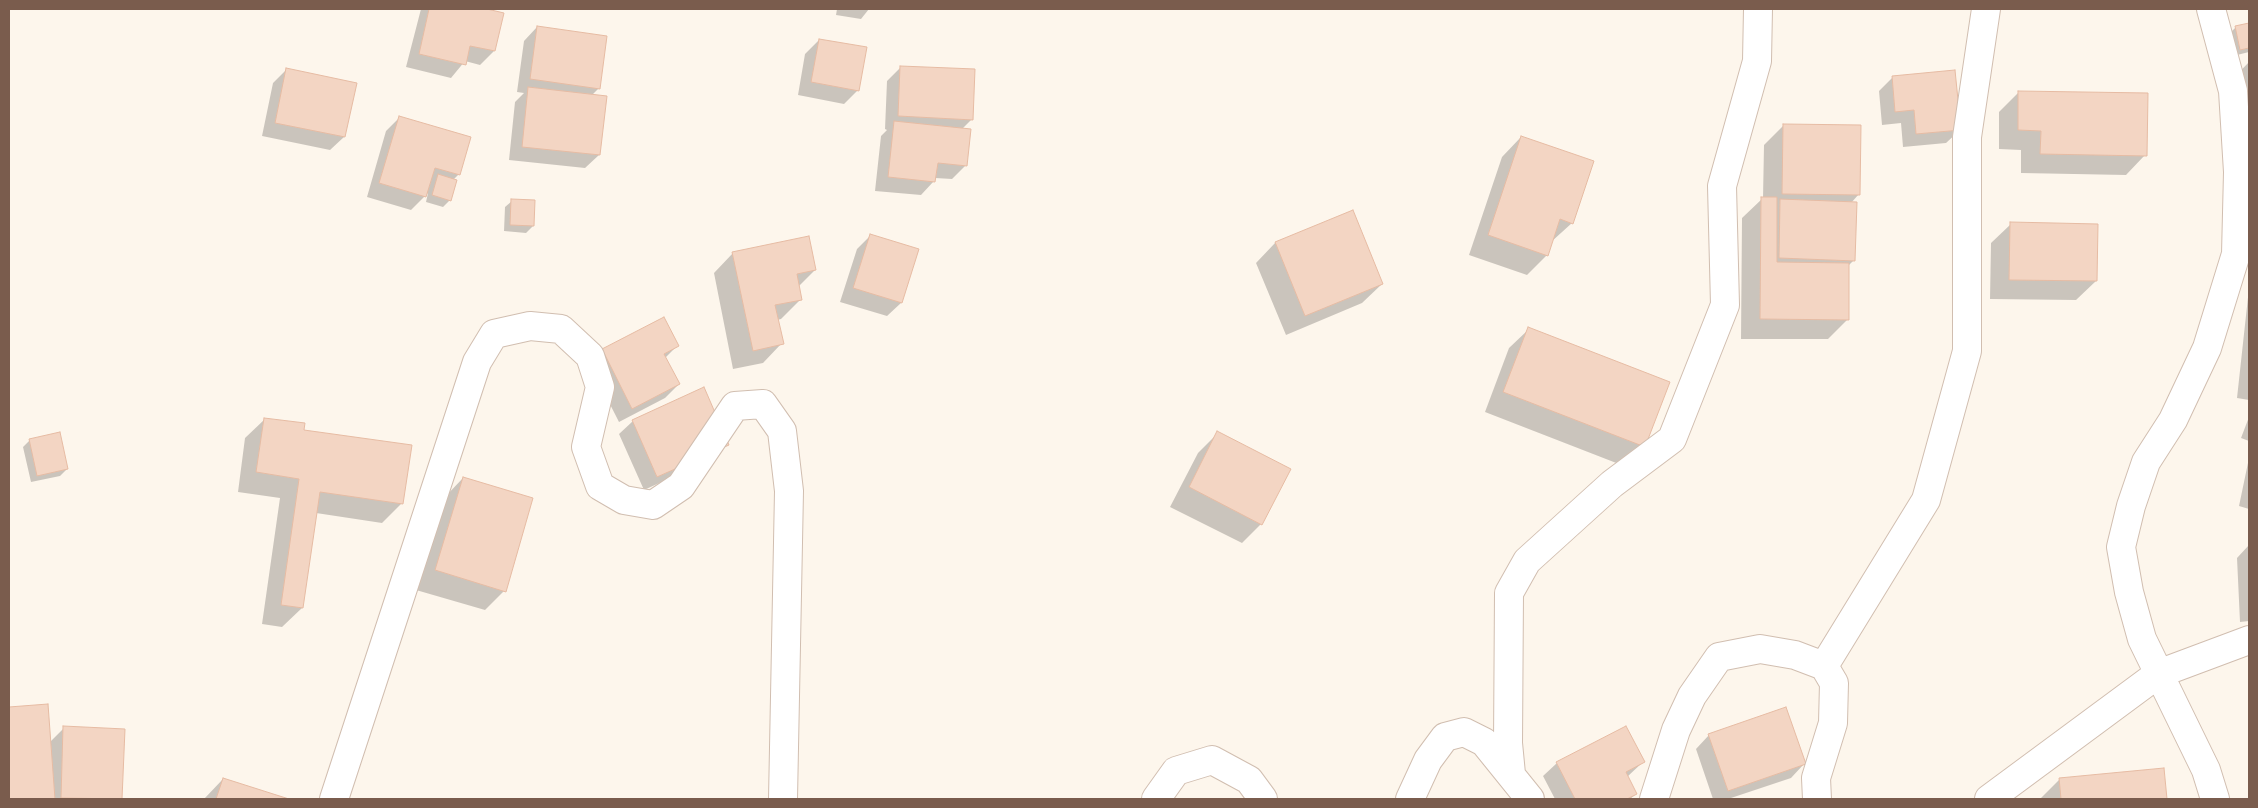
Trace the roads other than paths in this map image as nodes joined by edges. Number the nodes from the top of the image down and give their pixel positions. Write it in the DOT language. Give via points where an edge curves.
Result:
graph roads {
  1 [pos="1758,9"];
  2 [pos="1986,9"];
  3 [pos="2211,9"];
  4 [pos="2249,640"];
  5 [pos="1824,666"];
  6 [pos="2158,674"];
  7 [pos="1510,774"];
  8 [pos="334,799"];
  9 [pos="783,799"];
  10 [pos="1156,799"];
  11 [pos="1263,799"];
  12 [pos="1410,799"];
  13 [pos="1530,799"];
  14 [pos="1654,799"];
  15 [pos="1816,799"];
  16 [pos="1991,799"];
  17 [pos="2215,799"];
  1 -- 7 [label="street" via="1757,61 1722,186 1725,305 1672,439 1612,484 1527,560 1509,593"];
  2 -- 5 [label="street" via="1966,137 1966,351 1926,500"];
  3 -- 6 [label="street" via="2233,91 2238,172 2236,254 2207,348 2173,420 2146,462 2121,547 2142,639"];
  4 -- 6 [label="street"];
  5 -- 14 [label="street" via="1795,655 1760,649 1718,657 1692,696 1676,730"];
  5 -- 15 [label="street" via="1834,683 1832,723 1816,778"];
  6 -- 16 [label="street"];
  6 -- 17 [label="street" via="2206,770"];
  7 -- 12 [label="street" via="1484,742 1464,732 1445,737 1428,760"];
  7 -- 13 [label="street"];
  8 -- 9 [label="street" via="477,362 494,334 530,326 561,329 590,356 600,387 586,447 600,486 624,500 653,505 681,486 735,406 763,404 782,431 789,491"];
  10 -- 11 [label="street" via="1176,771 1212,760 1249,780"];
}
